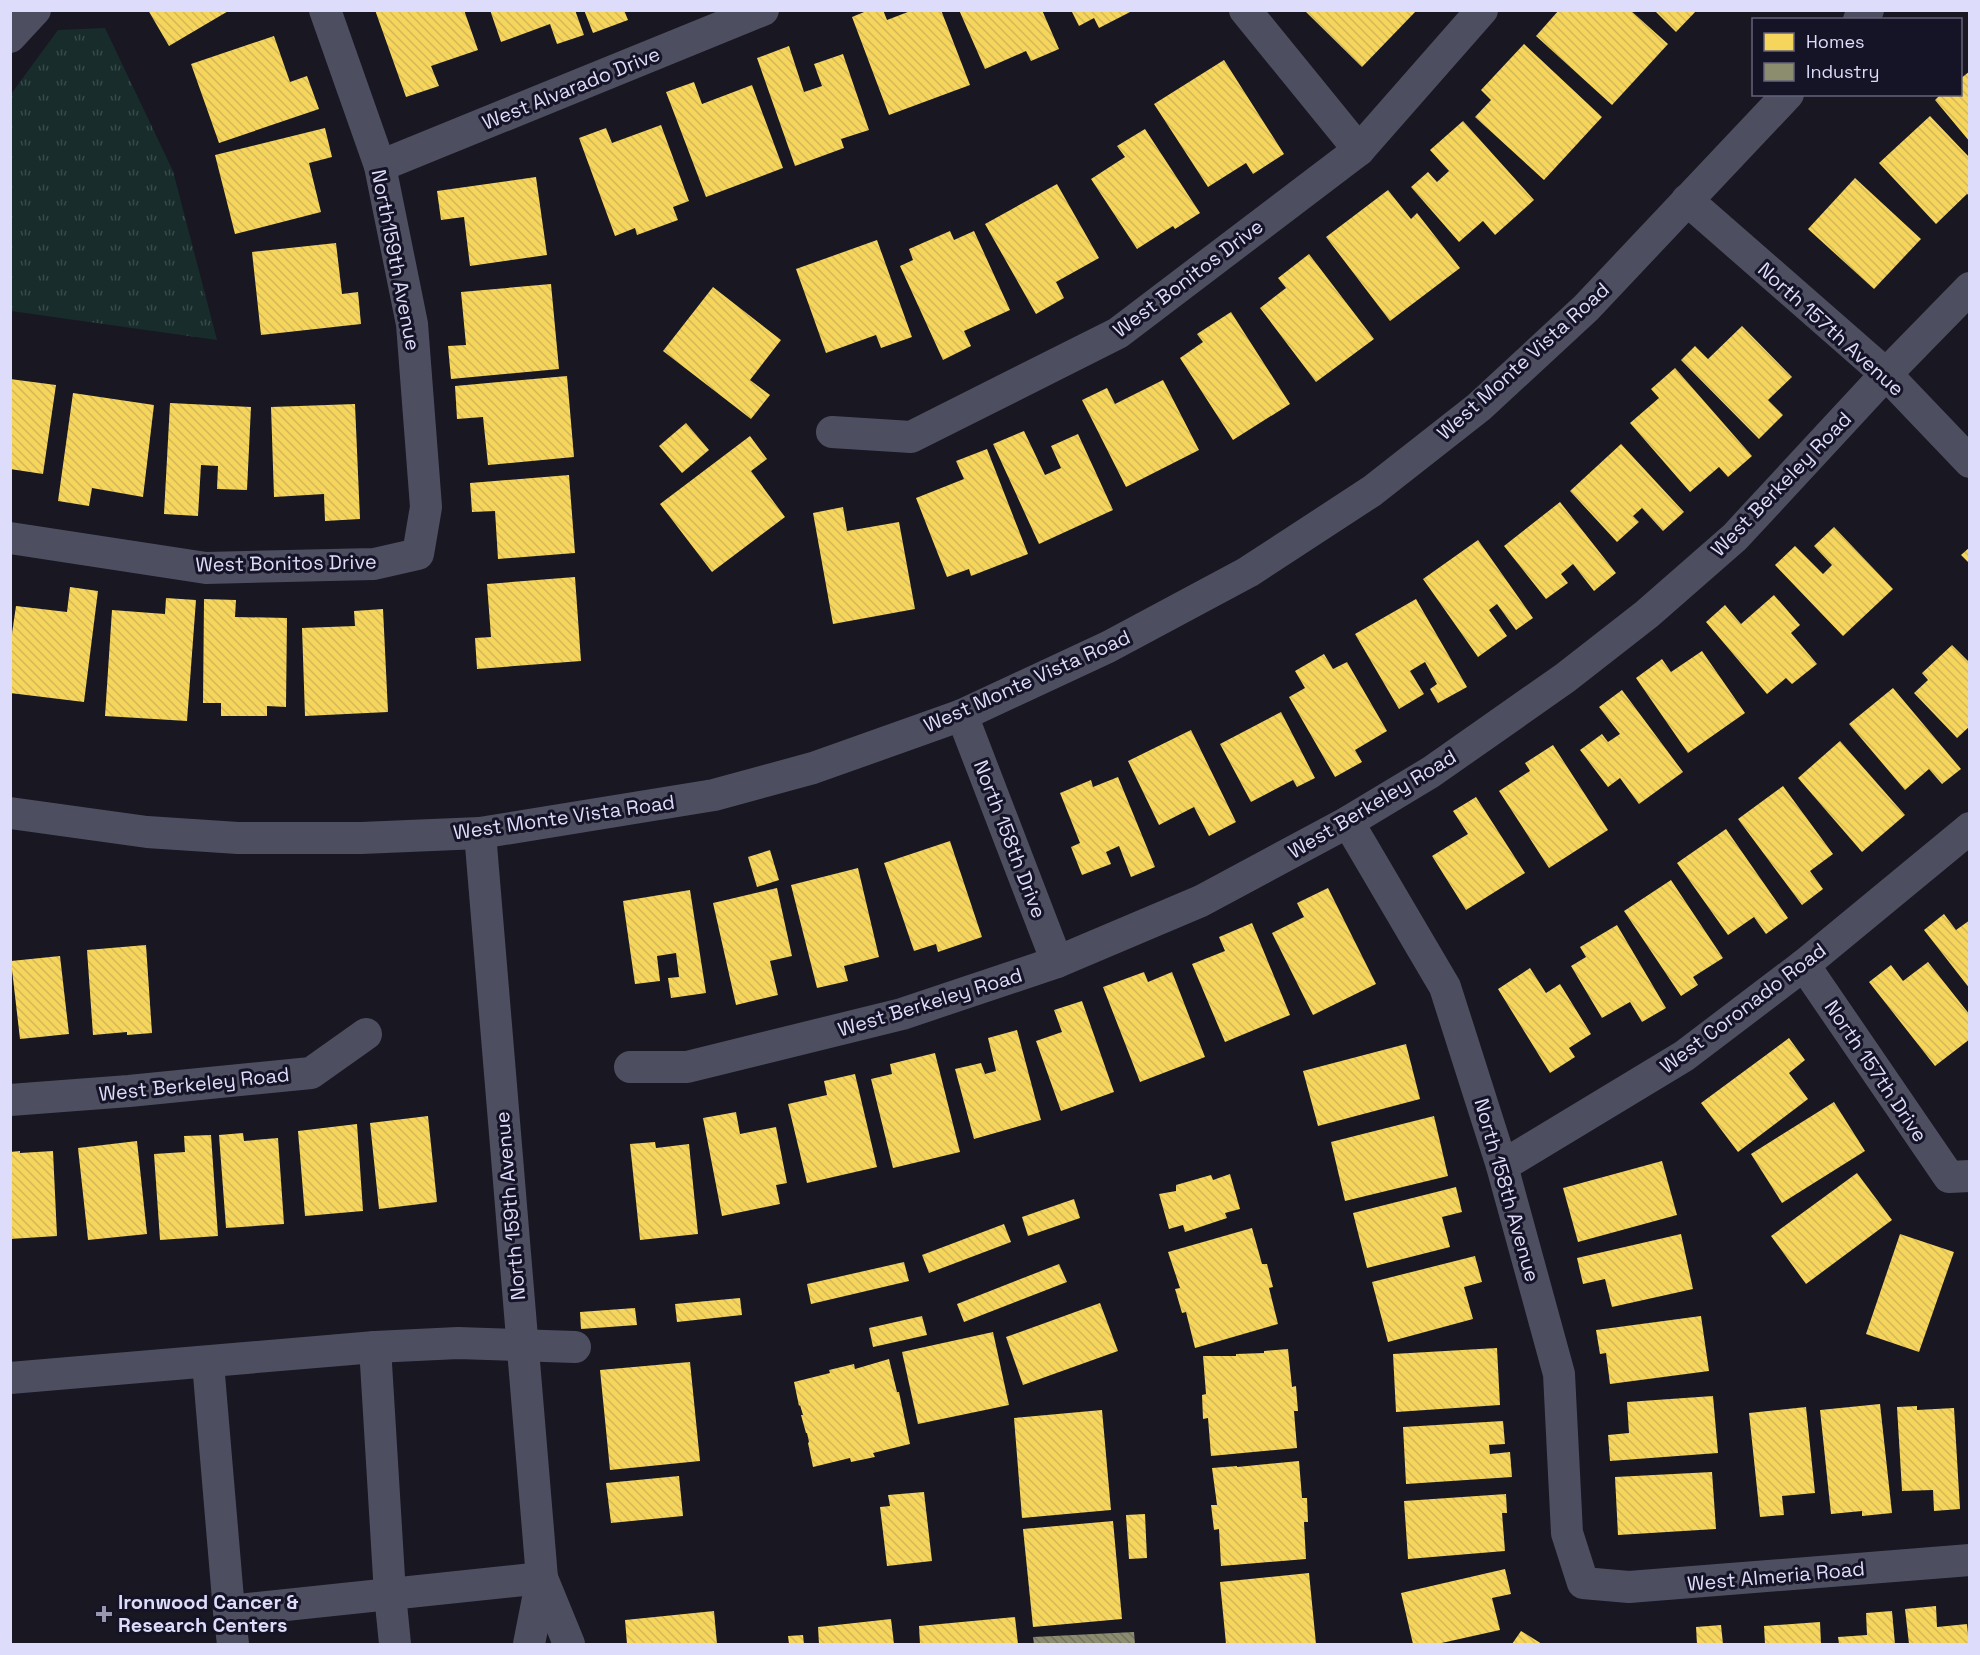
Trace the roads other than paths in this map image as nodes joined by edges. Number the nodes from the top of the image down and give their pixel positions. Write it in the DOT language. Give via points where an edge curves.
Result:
graph roads {
  1 [pos="35,10"];
  2 [pos="325,10"];
  3 [pos="763,10"];
  4 [pos="1245,10"];
  5 [pos="1482,10"];
  6 [pos="10,37"];
  7 [pos="1786,96"];
  8 [pos="1359,150"];
  9 [pos="380,166"];
  10 [pos="1687,200"];
  11 [pos="1970,288"];
  12 [pos="1886,374"];
  13 [pos="832,432"];
  14 [pos="1970,462"];
  15 [pos="10,538"];
  16 [pos="418,554"];
  17 [pos="962,715"];
  18 [pos="10,813"];
  19 [pos="1348,822"];
  20 [pos="1970,828"];
  21 [pos="480,833"];
  22 [pos="1057,962"];
  23 [pos="1804,965"];
  24 [pos="366,1034"];
  25 [pos="630,1067"];
  26 [pos="10,1100"];
  27 [pos="1502,1166"];
  28 [pos="1959,1176"];
  29 [pos="522,1344"];
  30 [pos="375,1347"];
  31 [pos="575,1347"];
  32 [pos="208,1363"];
  33 [pos="10,1378"];
  34 [pos="1970,1560"];
  35 [pos="542,1578"];
  36 [pos="1583,1583"];
  37 [pos="390,1594"];
  38 [pos="229,1611"];
  39 [pos="233,1644"];
  40 [pos="395,1644"];
  41 [pos="529,1644"];
  42 [pos="569,1644"];
  1 -- 6 [label="street"];
  2 -- 9 [label="street, North159th Avenue"];
  3 -- 9 [label="street, West Alvarado Drive"];
  4 -- 8 [label="street"];
  5 -- 8 [label="street, West Bonitos Drive"];
  7 -- 10 [label="street, West Monte Vista Road"];
  8 -- 13 [label="street, West Bonitos Drive" via="1118,333 911,437"];
  9 -- 16 [label="street, North159th Avenue" via="412,324 426,507"];
  10 -- 12 [label="street, North 157th Avenue"];
  10 -- 17 [label="street, West Monte Vista Road" via="1586,308 1488,399 1372,491 1248,572 1108,647"];
  11 -- 12 [label="street, West Berkeley Road"];
  12 -- 14 [label="street, North 157th Avenue"];
  12 -- 19 [label="street, West Berkeley Road" via="1735,537 1647,614 1565,678 1431,772"];
  15 -- 16 [label="street, West Bonitos Drive" via="206,568 374,564"];
  17 -- 21 [label="street, West Monte Vista Road" via="813,768 714,795"];
  17 -- 22 [label="street, North 158th Drive"];
  18 -- 21 [label="street, West Monte Vista Road" via="147,832 238,838"];
  19 -- 22 [label="street, West Berkeley Road" via="1202,901"];
  19 -- 27 [label="street, North 158th Avenue" via="1445,987"];
  20 -- 23 [label="street, West Coronado Road"];
  21 -- 29 [label="street, North 159th Avenue"];
  22 -- 25 [label="street, West Berkeley Road" via="891,1017 687,1067"];
  23 -- 27 [label="street, West Coronado Road" via="1684,1056"];
  23 -- 28 [label="street, North 157th Drive"];
  24 -- 26 [label="street, West Berkeley Road" via="311,1073"];
  27 -- 36 [label="street, North 158th Avenue" via="1559,1374 1567,1533"];
  29 -- 30 [label="street"];
  29 -- 31 [label="street"];
  29 -- 35 [label="street, North 159th Avenue"];
  30 -- 32 [label="street"];
  30 -- 37 [label="street"];
  32 -- 33 [label="street"];
  32 -- 38 [label="street"];
  34 -- 36 [label="street, West Almeria Road" via="1629,1587"];
  35 -- 37 [label="street"];
  35 -- 41 [label="street, North 159th Avenue"];
  35 -- 42 [label="street, North 159th Avenue"];
  37 -- 38 [label="street"];
  37 -- 40 [label="street"];
  38 -- 39 [label="street"];
}
